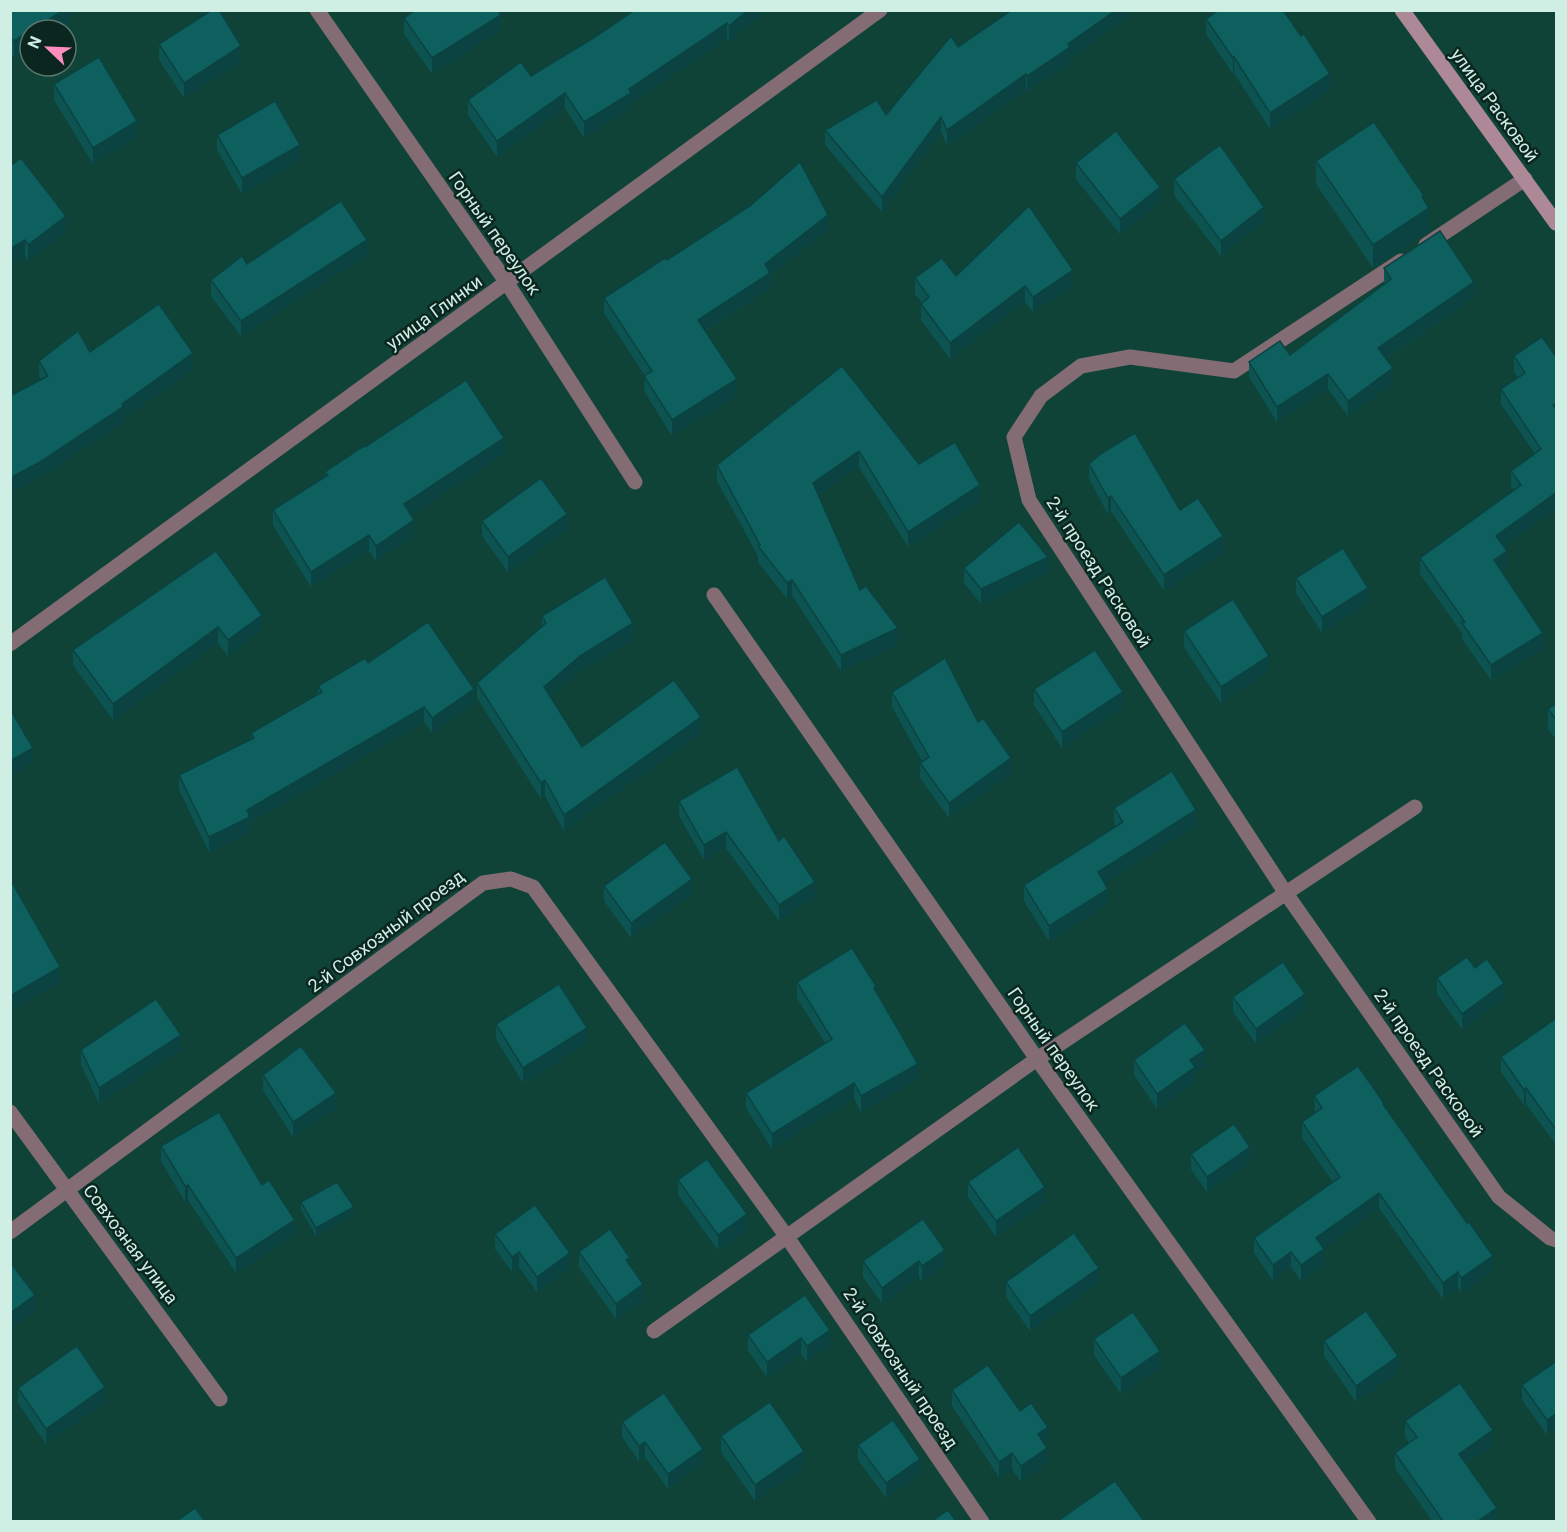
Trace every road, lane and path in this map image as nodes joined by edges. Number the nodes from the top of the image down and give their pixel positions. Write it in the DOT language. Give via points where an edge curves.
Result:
graph roads {
  1 [pos="317,10"];
  2 [pos="880,10"];
  3 [pos="1402,10"];
  4 [pos="1525,179"];
  5 [pos="1557,223"];
  6 [pos="507,283"];
  7 [pos="635,482"];
  8 [pos="714,595"];
  9 [pos="10,644"];
  10 [pos="1415,807"];
  11 [pos="1285,892"];
  12 [pos="1037,1059"];
  13 [pos="10,1112"];
  14 [pos="68,1191"];
  15 [pos="10,1232"];
  16 [pos="787,1237"];
  17 [pos="1557,1240"];
  18 [pos="654,1331"];
  19 [pos="220,1399"];
  20 [pos="982,1521"];
  21 [pos="1369,1521"];
  1 -- 6 [label="street, Горный переулок"];
  2 -- 6 [label="street, улица Глинки"];
  3 -- 4 [label="street, улица Расковой"];
  4 -- 5 [label="street, улица Расковой"];
  4 -- 11 [label="street, 2-й проезд Расковой" via="1234,371 1130,357 1082,366 1041,396 1014,437 1029,500"];
  6 -- 7 [label="street, Горный переулок"];
  6 -- 9 [label="street, улица Глинки"];
  8 -- 12 [label="street, Горный переулок"];
  10 -- 11 [label="street"];
  11 -- 12 [label="street"];
  11 -- 17 [label="street, 2-й проезд Расковой" via="1499,1197"];
  12 -- 16 [label="street"];
  12 -- 21 [label="street, Горный переулок"];
  13 -- 14 [label="street, Совхозная улица"];
  14 -- 15 [label="street, 2-й Совхозный проезд"];
  14 -- 16 [label="street, 2-й Совхозный проезд" via="483,883 511,879 533,887"];
  14 -- 19 [label="street, Совхозная улица"];
  16 -- 18 [label="street"];
  16 -- 20 [label="street, 2-й Совхозный проезд"];
}
